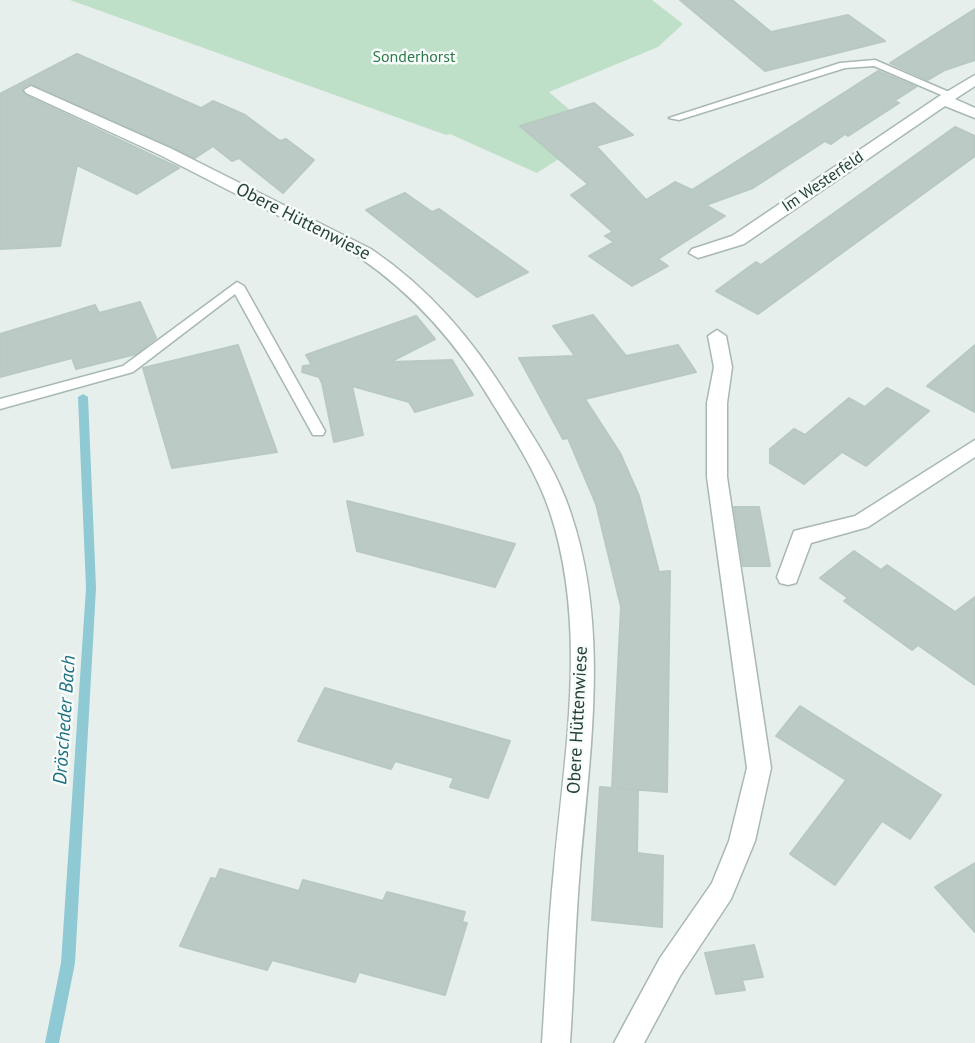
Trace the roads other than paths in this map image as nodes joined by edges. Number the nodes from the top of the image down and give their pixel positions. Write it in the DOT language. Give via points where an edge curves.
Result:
graph roads {
  1 [pos="975,79"];
  2 [pos="31,90"];
  3 [pos="947,98"];
  4 [pos="975,113"];
  5 [pos="675,118"];
  6 [pos="698,253"];
  7 [pos="717,336"];
  8 [pos="0,404"];
  9 [pos="318,431"];
  10 [pos="975,447"];
  11 [pos="788,577"];
  12 [pos="556,1043"];
  13 [pos="628,1043"];
  1 -- 3 [label="street, Im Westerfeld"];
  2 -- 12 [label="street, Obere Hüttenwiese" via="166,152 390,268 449,327 489,379 533,453 559,511 573,560 584,650"];
  3 -- 4 [label="street"];
  3 -- 5 [label="lane" via="875,63 863,62"];
  3 -- 6 [label="street, Im Westerfeld" via="738,240"];
  7 -- 13 [label="street" via="723,367 717,403 717,477 759,768 742,841 722,890 670,967"];
  8 -- 9 [label="lane" via="128,369 237,286"];
  10 -- 11 [label="street" via="861,522 802,537"];
}
